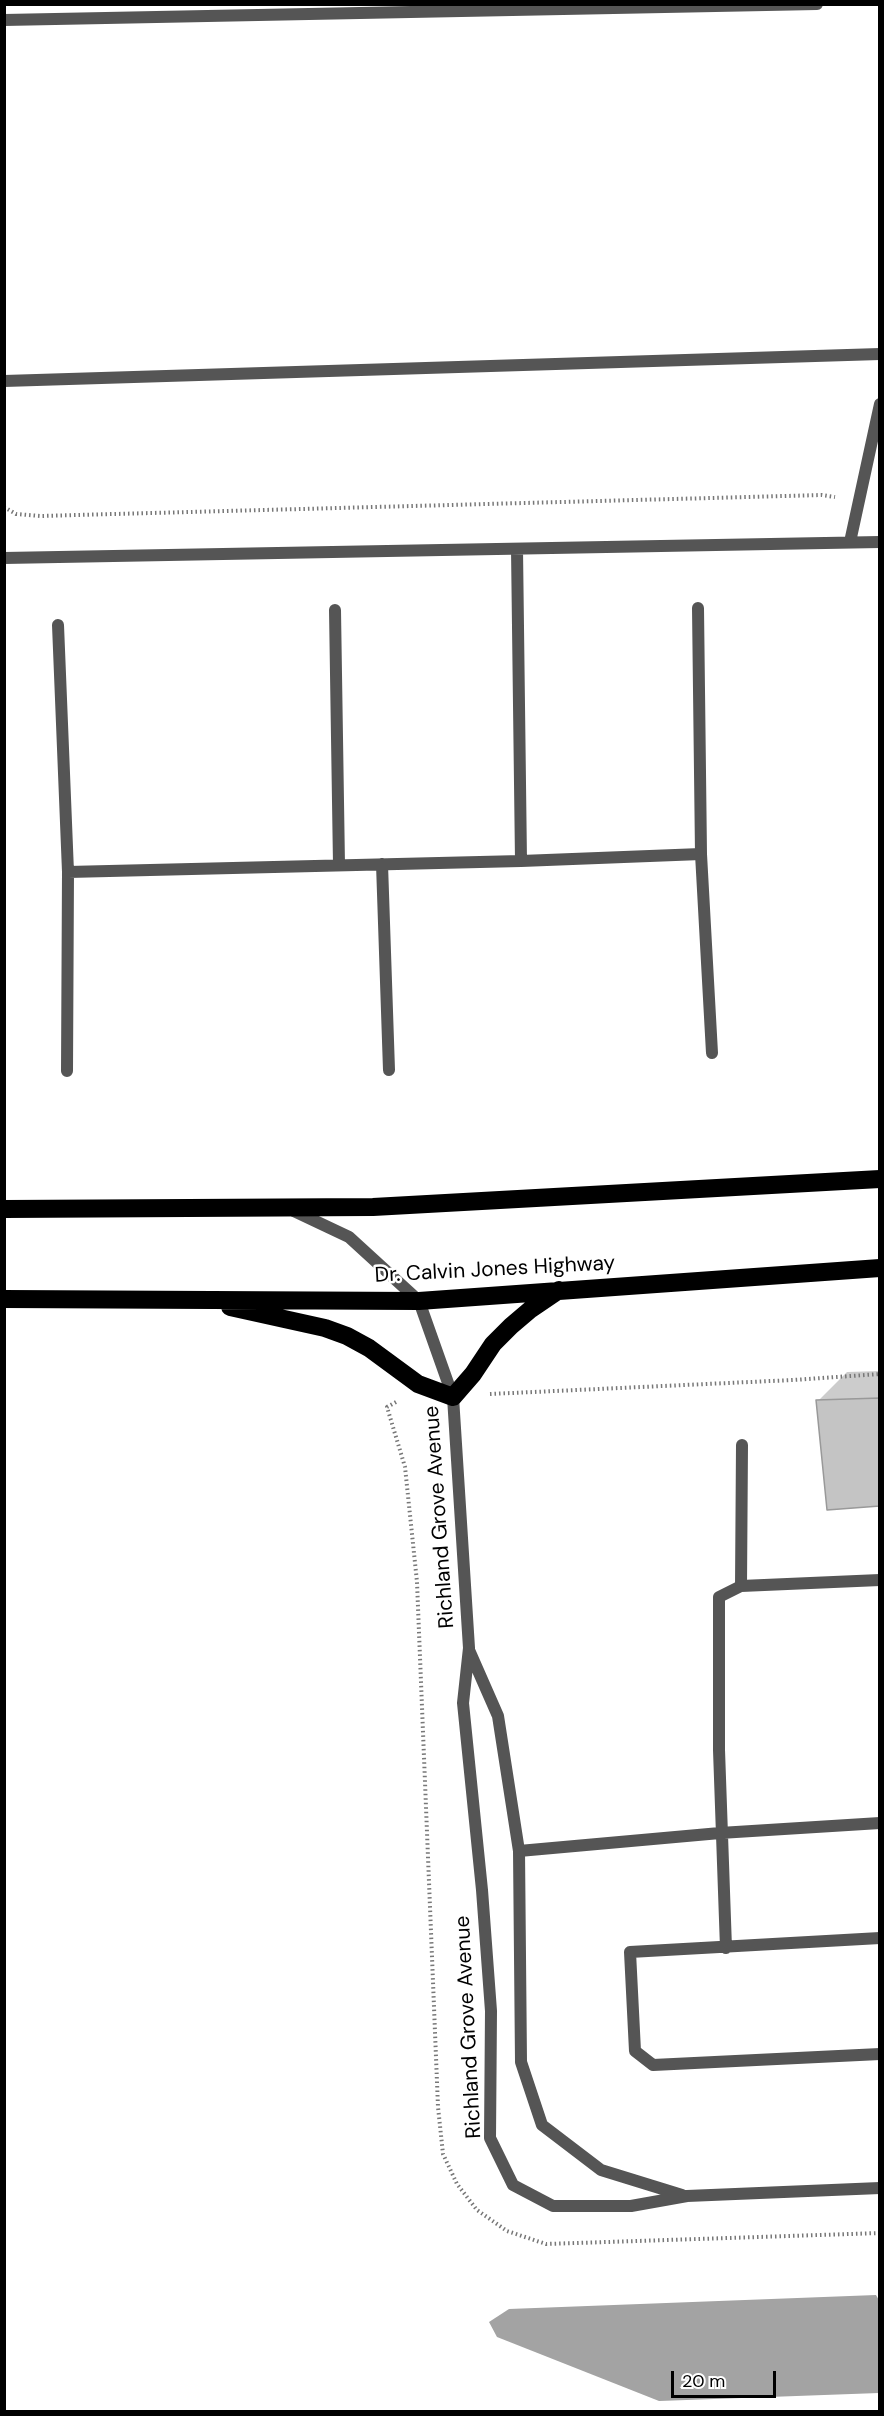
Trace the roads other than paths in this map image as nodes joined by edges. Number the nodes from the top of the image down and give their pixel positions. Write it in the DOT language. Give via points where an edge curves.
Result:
graph roads {
  1 [pos="817,4"];
  2 [pos="4,20"];
  3 [pos="879,354"];
  4 [pos="4,381"];
  5 [pos="879,404"];
  6 [pos="879,542"];
  7 [pos="850,543"];
  8 [pos="517,549"];
  9 [pos="4,558"];
  10 [pos="698,608"];
  11 [pos="335,610"];
  12 [pos="58,625"];
  13 [pos="701,854"];
  14 [pos="521,861"];
  15 [pos="382,864"];
  16 [pos="339,865"];
  17 [pos="68,872"];
  18 [pos="712,1053"];
  19 [pos="389,1070"];
  20 [pos="67,1071"];
  21 [pos="879,1179"];
  22 [pos="288,1208"];
  23 [pos="4,1209"];
  24 [pos="46,1209"];
  25 [pos="4,1215"];
  26 [pos="879,1268"];
  27 [pos="561,1289"];
  28 [pos="4,1299"];
  29 [pos="198,1300"];
  30 [pos="419,1301"];
  31 [pos="453,1397"];
  32 [pos="742,1445"];
  33 [pos="879,1580"];
  34 [pos="741,1586"];
  35 [pos="468,1648"];
  36 [pos="879,1823"];
  37 [pos="720,1833"];
  38 [pos="519,1851"];
  39 [pos="879,1938"];
  40 [pos="726,1948"];
  41 [pos="879,2054"];
  42 [pos="879,2188"];
  43 [pos="687,2196"];
  1 -- 2 [label="street"];
  3 -- 4 [label="street"];
  5 -- 7 [label="street"];
  6 -- 7 [label="street"];
  7 -- 8 [label="street"];
  8 -- 9 [label="street"];
  8 -- 14 [label="street"];
  10 -- 13 [label="street"];
  11 -- 16 [label="street"];
  12 -- 17 [label="street"];
  13 -- 14 [label="street"];
  13 -- 18 [label="street"];
  14 -- 15 [label="street"];
  15 -- 16 [label="street"];
  15 -- 19 [label="street"];
  16 -- 17 [label="street"];
  17 -- 20 [label="street"];
  21 -- 22 [label="highway" via="373,1207"];
  22 -- 24 [label="highway"];
  22 -- 30 [label="street, Richland Grove Avenue" via="349,1237"];
  23 -- 24 [label="highway"];
  24 -- 25 [label="highway"];
  26 -- 27 [label="highway, Dr. Calvin Jones Highway"];
  27 -- 30 [label="highway, Dr. Calvin Jones Highway"];
  27 -- 31 [label="highway" via="531,1309 493,1344"];
  28 -- 29 [label="highway, Dr. Calvin Jones Highway"];
  29 -- 30 [label="highway, Dr. Calvin Jones Highway"];
  29 -- 31 [label="highway" via="326,1328 369,1348 418,1384"];
  30 -- 31 [label="street, Richland Grove Avenue"];
  31 -- 35 [label="street, Richland Grove Avenue"];
  32 -- 34 [label="street"];
  33 -- 34 [label="street"];
  34 -- 37 [label="street" via="719,1598"];
  35 -- 38 [label="street, Richland Grove Avenue" via="498,1716"];
  35 -- 43 [label="street, Richland Grove Avenue" via="462,1703 491,2011 490,2138 513,2185 553,2206 631,2206"];
  36 -- 37 [label="street"];
  37 -- 38 [label="street"];
  37 -- 40 [label="street"];
  38 -- 43 [label="street, Richland Grove Avenue" via="521,2062 542,2125 601,2170"];
  39 -- 40 [label="street"];
  40 -- 41 [label="street" via="630,1952 635,2052 653,2065"];
  42 -- 43 [label="street, Richland Grove Avenue"];
}
